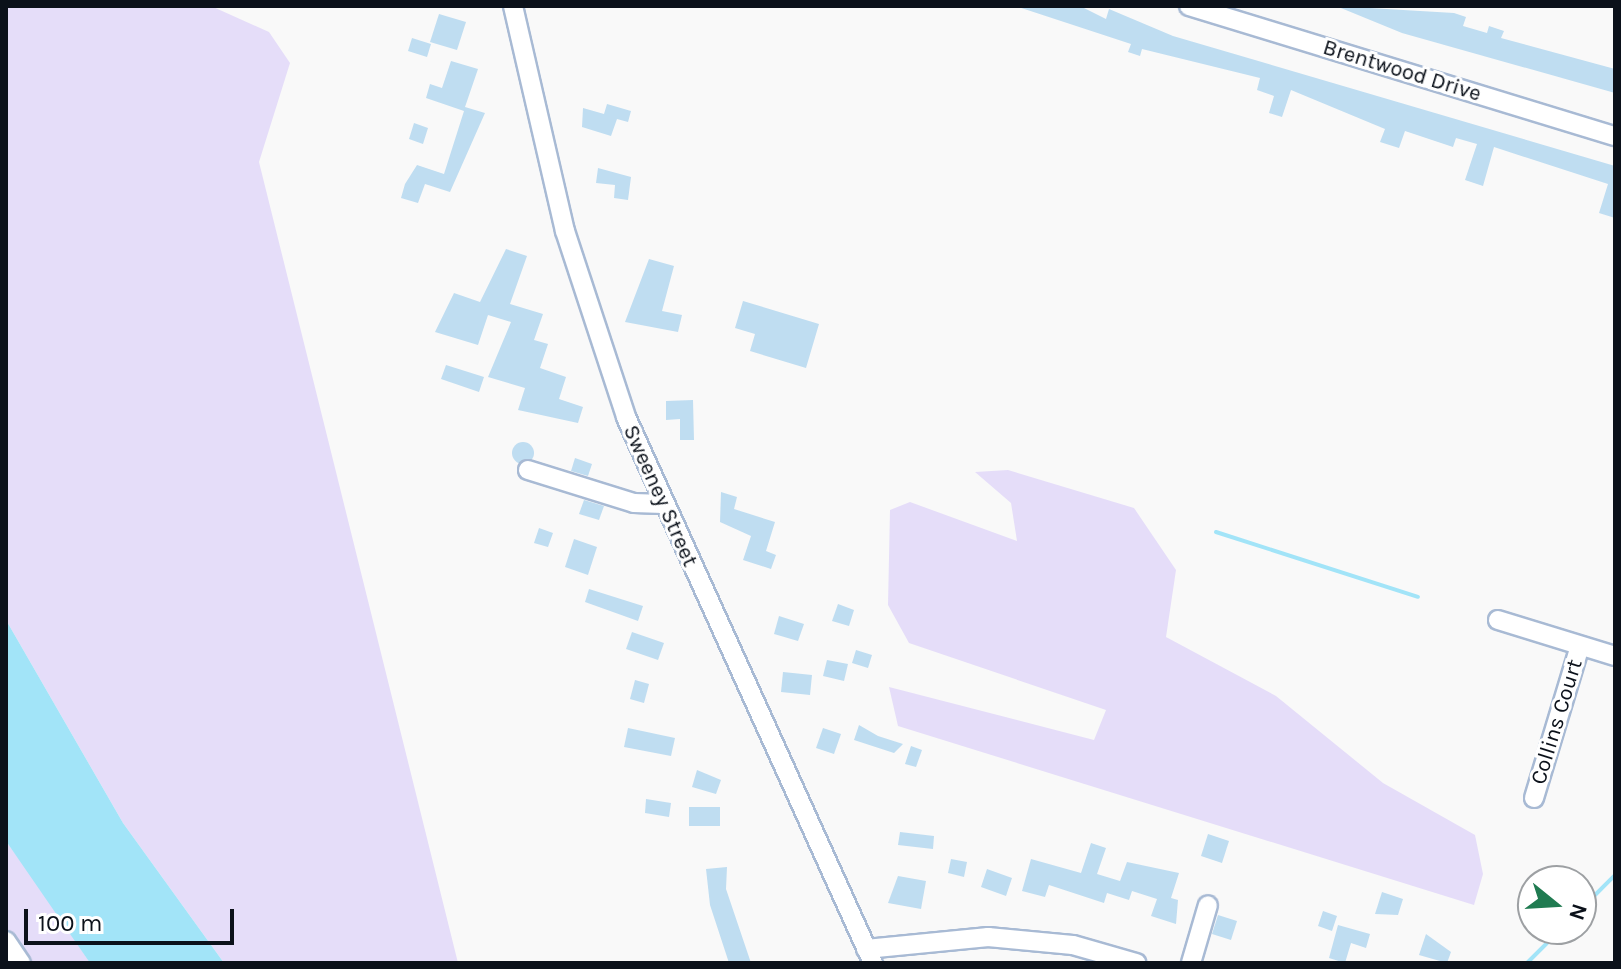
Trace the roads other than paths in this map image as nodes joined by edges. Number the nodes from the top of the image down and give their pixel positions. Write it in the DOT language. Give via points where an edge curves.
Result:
graph roads {
  1 [pos="513,6"];
  2 [pos="1189,6"];
  3 [pos="1615,136"];
  4 [pos="528,470"];
  5 [pos="663,504"];
  6 [pos="1498,620"];
  7 [pos="1580,646"];
  8 [pos="1615,656"];
  9 [pos="1534,798"];
  10 [pos="1208,905"];
  11 [pos="6,941"];
  12 [pos="869,956"];
  13 [pos="21,963"];
  14 [pos="1136,963"];
  15 [pos="1191,963"];
  1 -- 5 [label="street, Sweeney Street" via="565,231 626,417"];
  2 -- 3 [label="street, Brentwood Drive"];
  4 -- 5 [label="street" via="634,503"];
  5 -- 12 [label="street, Sweeney Street"];
  6 -- 7 [label="street"];
  7 -- 8 [label="street"];
  7 -- 9 [label="street, Collins Court"];
  10 -- 15 [label="street"];
  11 -- 13 [label="street"];
  12 -- 14 [label="street" via="988,937 1073,945"];
}
